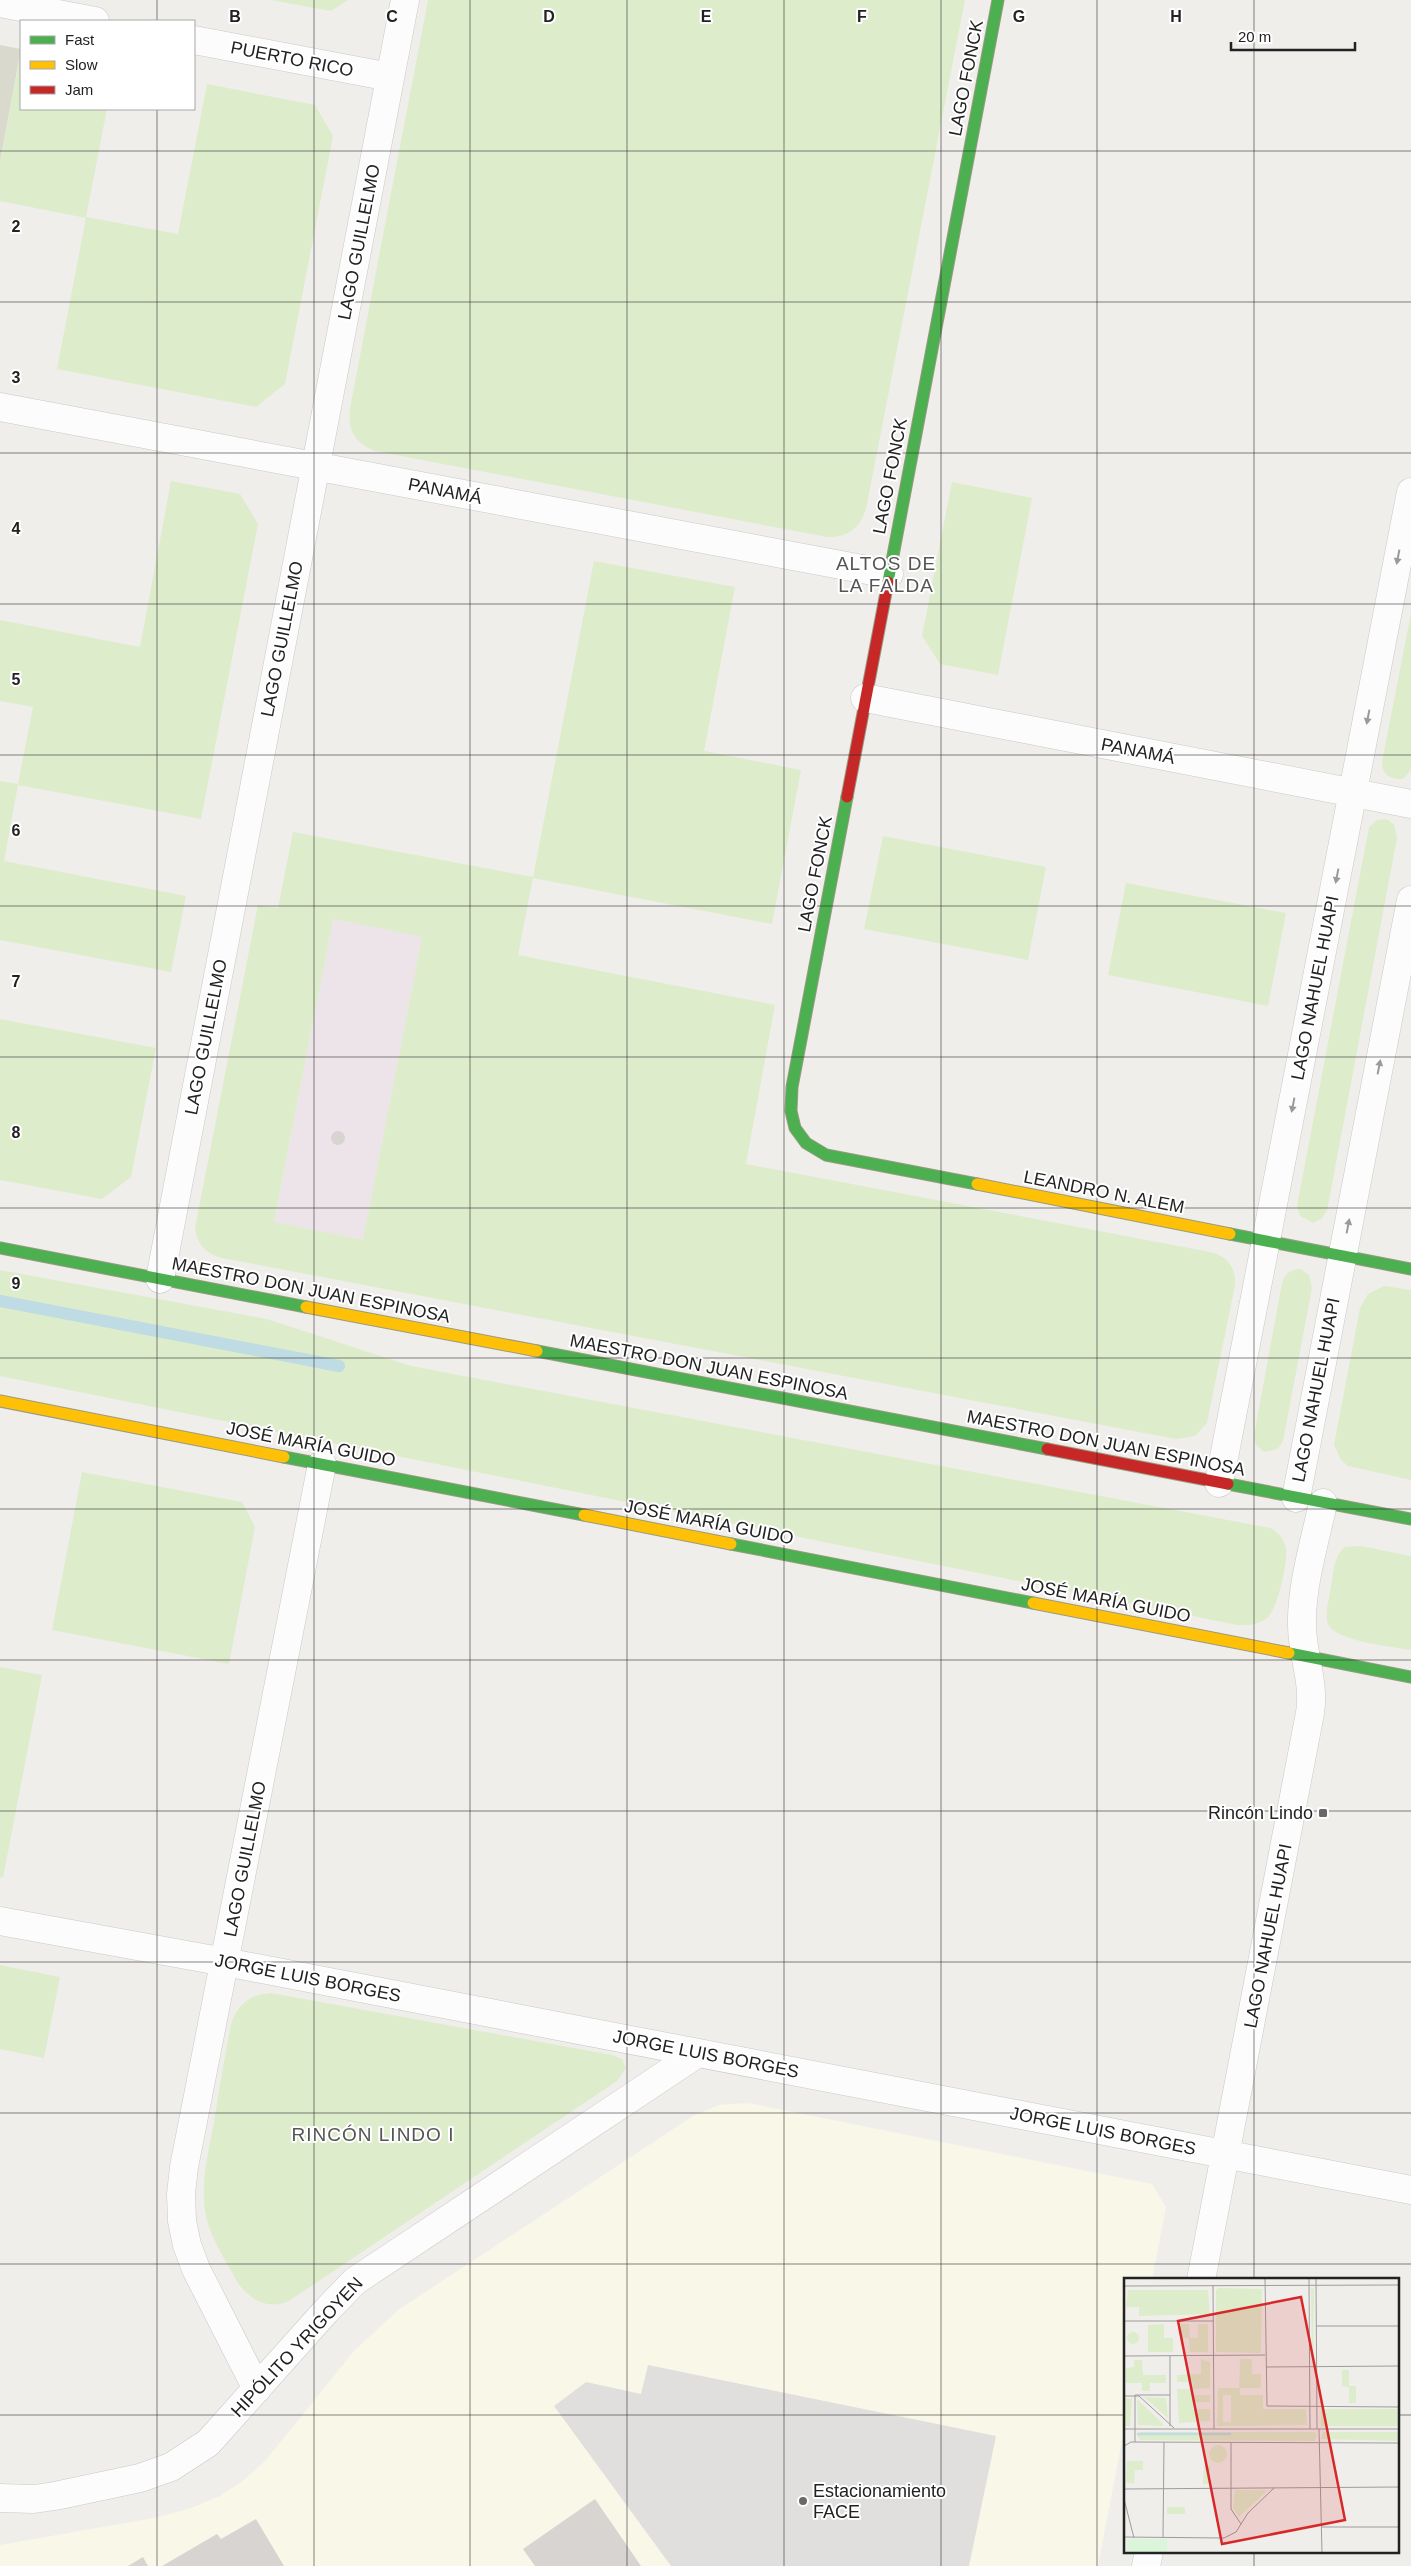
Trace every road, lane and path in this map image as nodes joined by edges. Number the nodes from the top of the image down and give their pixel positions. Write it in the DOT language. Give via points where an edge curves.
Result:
graph roads {
  1 [pos="405,0"];
  2 [pos="998,0"];
  3 [pos="0,3"];
  4 [pos="90,20"];
  5 [pos="195,40"];
  6 [pos="390,77"];
  7 [pos="0,407"];
  8 [pos="316,467"];
  9 [pos="1411,492"];
  10 [pos="889,574"];
  11 [pos="866,698"];
  12 [pos="1353,792"];
  13 [pos="1411,804"];
  14 [pos="1411,900"];
  15 [pos="797,1135"];
  16 [pos="1266,1241"];
  17 [pos="0,1248"];
  18 [pos="1342,1256"];
  19 [pos="1411,1269"];
  20 [pos="160,1279"];
  21 [pos="0,1401"];
  22 [pos="322,1464"];
  23 [pos="1219,1483"];
  24 [pos="1296,1498"];
  25 [pos="1323,1503"];
  26 [pos="1411,1519"];
  27 [pos="1307,1657"];
  28 [pos="1411,1677"];
  29 [pos="0,1920"];
  30 [pos="225,1962"];
  31 [pos="698,2053"];
  32 [pos="1226,2155"];
  33 [pos="1411,2190"];
  34 [pos="1202,2278"];
  35 [pos="257,2389"];
  36 [pos="0,2498"];
  1 -- 6 [label="street, LAGO GUILLELMO"];
  2 -- 10 [label="street, LAGO FONCK"];
  3 -- 4 [label="street"];
  5 -- 6 [label="street, PUERTO RICO"];
  6 -- 8 [label="street, LAGO GUILLELMO"];
  7 -- 8 [label="street, PANAMÁ"];
  8 -- 10 [label="street, PANAMÁ"];
  8 -- 20 [label="street, LAGO GUILLELMO"];
  9 -- 12 [label="street, LAGO NAHUEL HUAPI, one-way"];
  10 -- 11 [label="street, LAGO FONCK"];
  11 -- 12 [label="street, PANAMÁ"];
  11 -- 15 [label="street, LAGO FONCK" via="792,1087 791,1120"];
  12 -- 13 [label="street, PANAMÁ"];
  12 -- 16 [label="street, LAGO NAHUEL HUAPI, one-way"];
  18 -- 14 [label="street, LAGO NAHUEL HUAPI, one-way"];
  15 -- 16 [label="street, LEANDRO N. ALEM" via="809,1147 843,1159"];
  16 -- 18 [label="street, LEANDRO N. ALEM"];
  16 -- 23 [label="street, LAGO NAHUEL HUAPI"];
  17 -- 20 [label="street, MAESTRO DON JUAN ESPINOSA"];
  18 -- 19 [label="street, LEANDRO N. ALEM"];
  18 -- 24 [label="street, LAGO NAHUEL HUAPI"];
  20 -- 23 [label="street, MAESTRO DON JUAN ESPINOSA"];
  21 -- 22 [label="street, JOSÉ MARÍA GUIDO"];
  22 -- 27 [label="street, JOSÉ MARÍA GUIDO"];
  22 -- 30 [label="street, LAGO GUILLELMO"];
  23 -- 24 [label="street, MAESTRO DON JUAN ESPINOSA"];
  24 -- 25 [label="street, MAESTRO DON JUAN ESPINOSA"];
  25 -- 26 [label="street, MAESTRO DON JUAN ESPINOSA"];
  25 -- 27 [label="street, LAGO NAHUEL HUAPI" via="1302,1612"];
  27 -- 28 [label="street, JOSÉ MARÍA GUIDO"];
  27 -- 32 [label="street, LAGO NAHUEL HUAPI" via="1312,1689 1310,1713"];
  29 -- 30 [label="street, JORGE LUIS BORGES"];
  30 -- 31 [label="street, JORGE LUIS BORGES"];
  30 -- 35 [label="street, LAGO GUILLELMO" via="184,2167 182,2221 186,2245 196,2269"];
  31 -- 32 [label="street, JORGE LUIS BORGES"];
  31 -- 35 [label="street, HIPÓLITO YRIGOYEN" via="355,2282"];
  32 -- 33 [label="street, JORGE LUIS BORGES"];
  32 -- 34 [label="street, LAGO NAHUEL HUAPI"];
  35 -- 36 [label="street, HIPÓLITO YRIGOYEN" via="208,2443 171,2467 140,2478 55,2496"];
}
